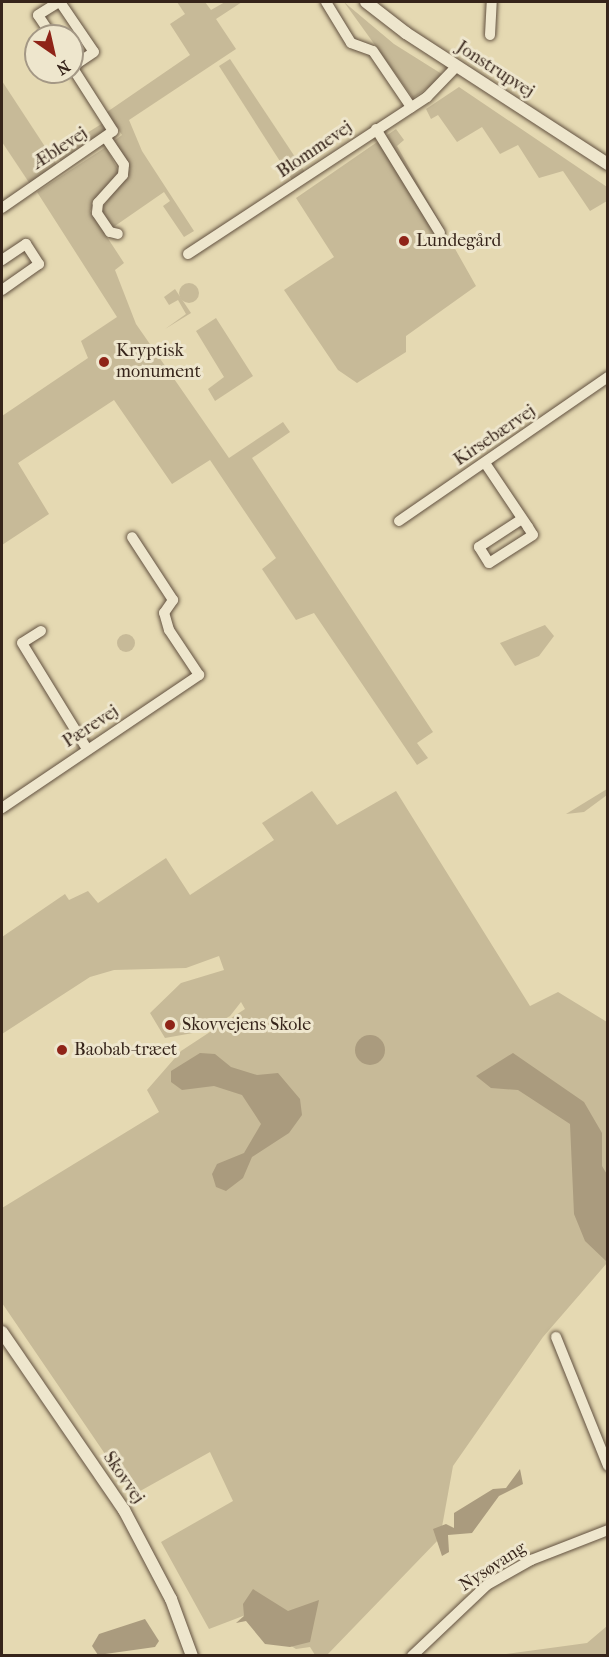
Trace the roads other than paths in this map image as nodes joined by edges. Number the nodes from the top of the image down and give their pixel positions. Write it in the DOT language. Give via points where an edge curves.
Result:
graph roads {
  1 [pos="59,2"];
  2 [pos="326,2"];
  3 [pos="366,2"];
  4 [pos="492,2"];
  5 [pos="44,24"];
  6 [pos="74,24"];
  7 [pos="490,35"];
  8 [pos="84,38"];
  9 [pos="84,59"];
  10 [pos="456,67"];
  11 [pos="83,84"];
  12 [pos="411,107"];
  13 [pos="376,129"];
  14 [pos="106,138"];
  15 [pos="608,164"];
  16 [pos="2,208"];
  17 [pos="440,233"];
  18 [pos="118,234"];
  19 [pos="188,255"];
  20 [pos="2,260"];
  21 [pos="2,290"];
  22 [pos="608,377"];
  23 [pos="485,463"];
  24 [pos="522,519"];
  25 [pos="399,520"];
  26 [pos="132,537"];
  27 [pos="41,631"];
  28 [pos="87,749"];
  29 [pos="2,808"];
  30 [pos="2,1332"];
  31 [pos="556,1337"];
  32 [pos="608,1466"];
  33 [pos="608,1530"];
  34 [pos="192,1656"];
  35 [pos="412,1656"];
  1 -- 5 [label="street" via="38,15"];
  1 -- 6 [label="street"];
  2 -- 12 [label="street" via="351,43 374,51"];
  3 -- 10 [label="street, Jonstrupvej"];
  4 -- 7 [label="street"];
  8 -- 9 [label="street" via="94,52"];
  10 -- 12 [label="street, Blommevej"];
  10 -- 15 [label="street, Jonstrupvej"];
  11 -- 14 [label="street" via="113,131"];
  12 -- 13 [label="street, Blommevej"];
  13 -- 17 [label="street"];
  13 -- 19 [label="street, Blommevej"];
  14 -- 16 [label="street, Æblevej"];
  14 -- 18 [label="street" via="124,165 123,175 98,204 97,213 110,232"];
  20 -- 21 [label="street" via="26,244 39,264"];
  22 -- 23 [label="street, Kirsebærvej"];
  23 -- 24 [label="street"];
  23 -- 25 [label="street, Kirsebærvej"];
  24 -- 24 [label="street" via="533,535 489,563 479,547"];
  26 -- 28 [label="street, Pærevej" via="173,600 164,613 169,630 199,675"];
  27 -- 28 [label="street" via="22,643"];
  28 -- 29 [label="street, Pærevej"];
  30 -- 34 [label="street, Skovvej" via="123,1508 171,1599"];
  31 -- 32 [label="street"];
  33 -- 35 [label="street, Nysøvang" via="512,1569 466,1603"];
}
